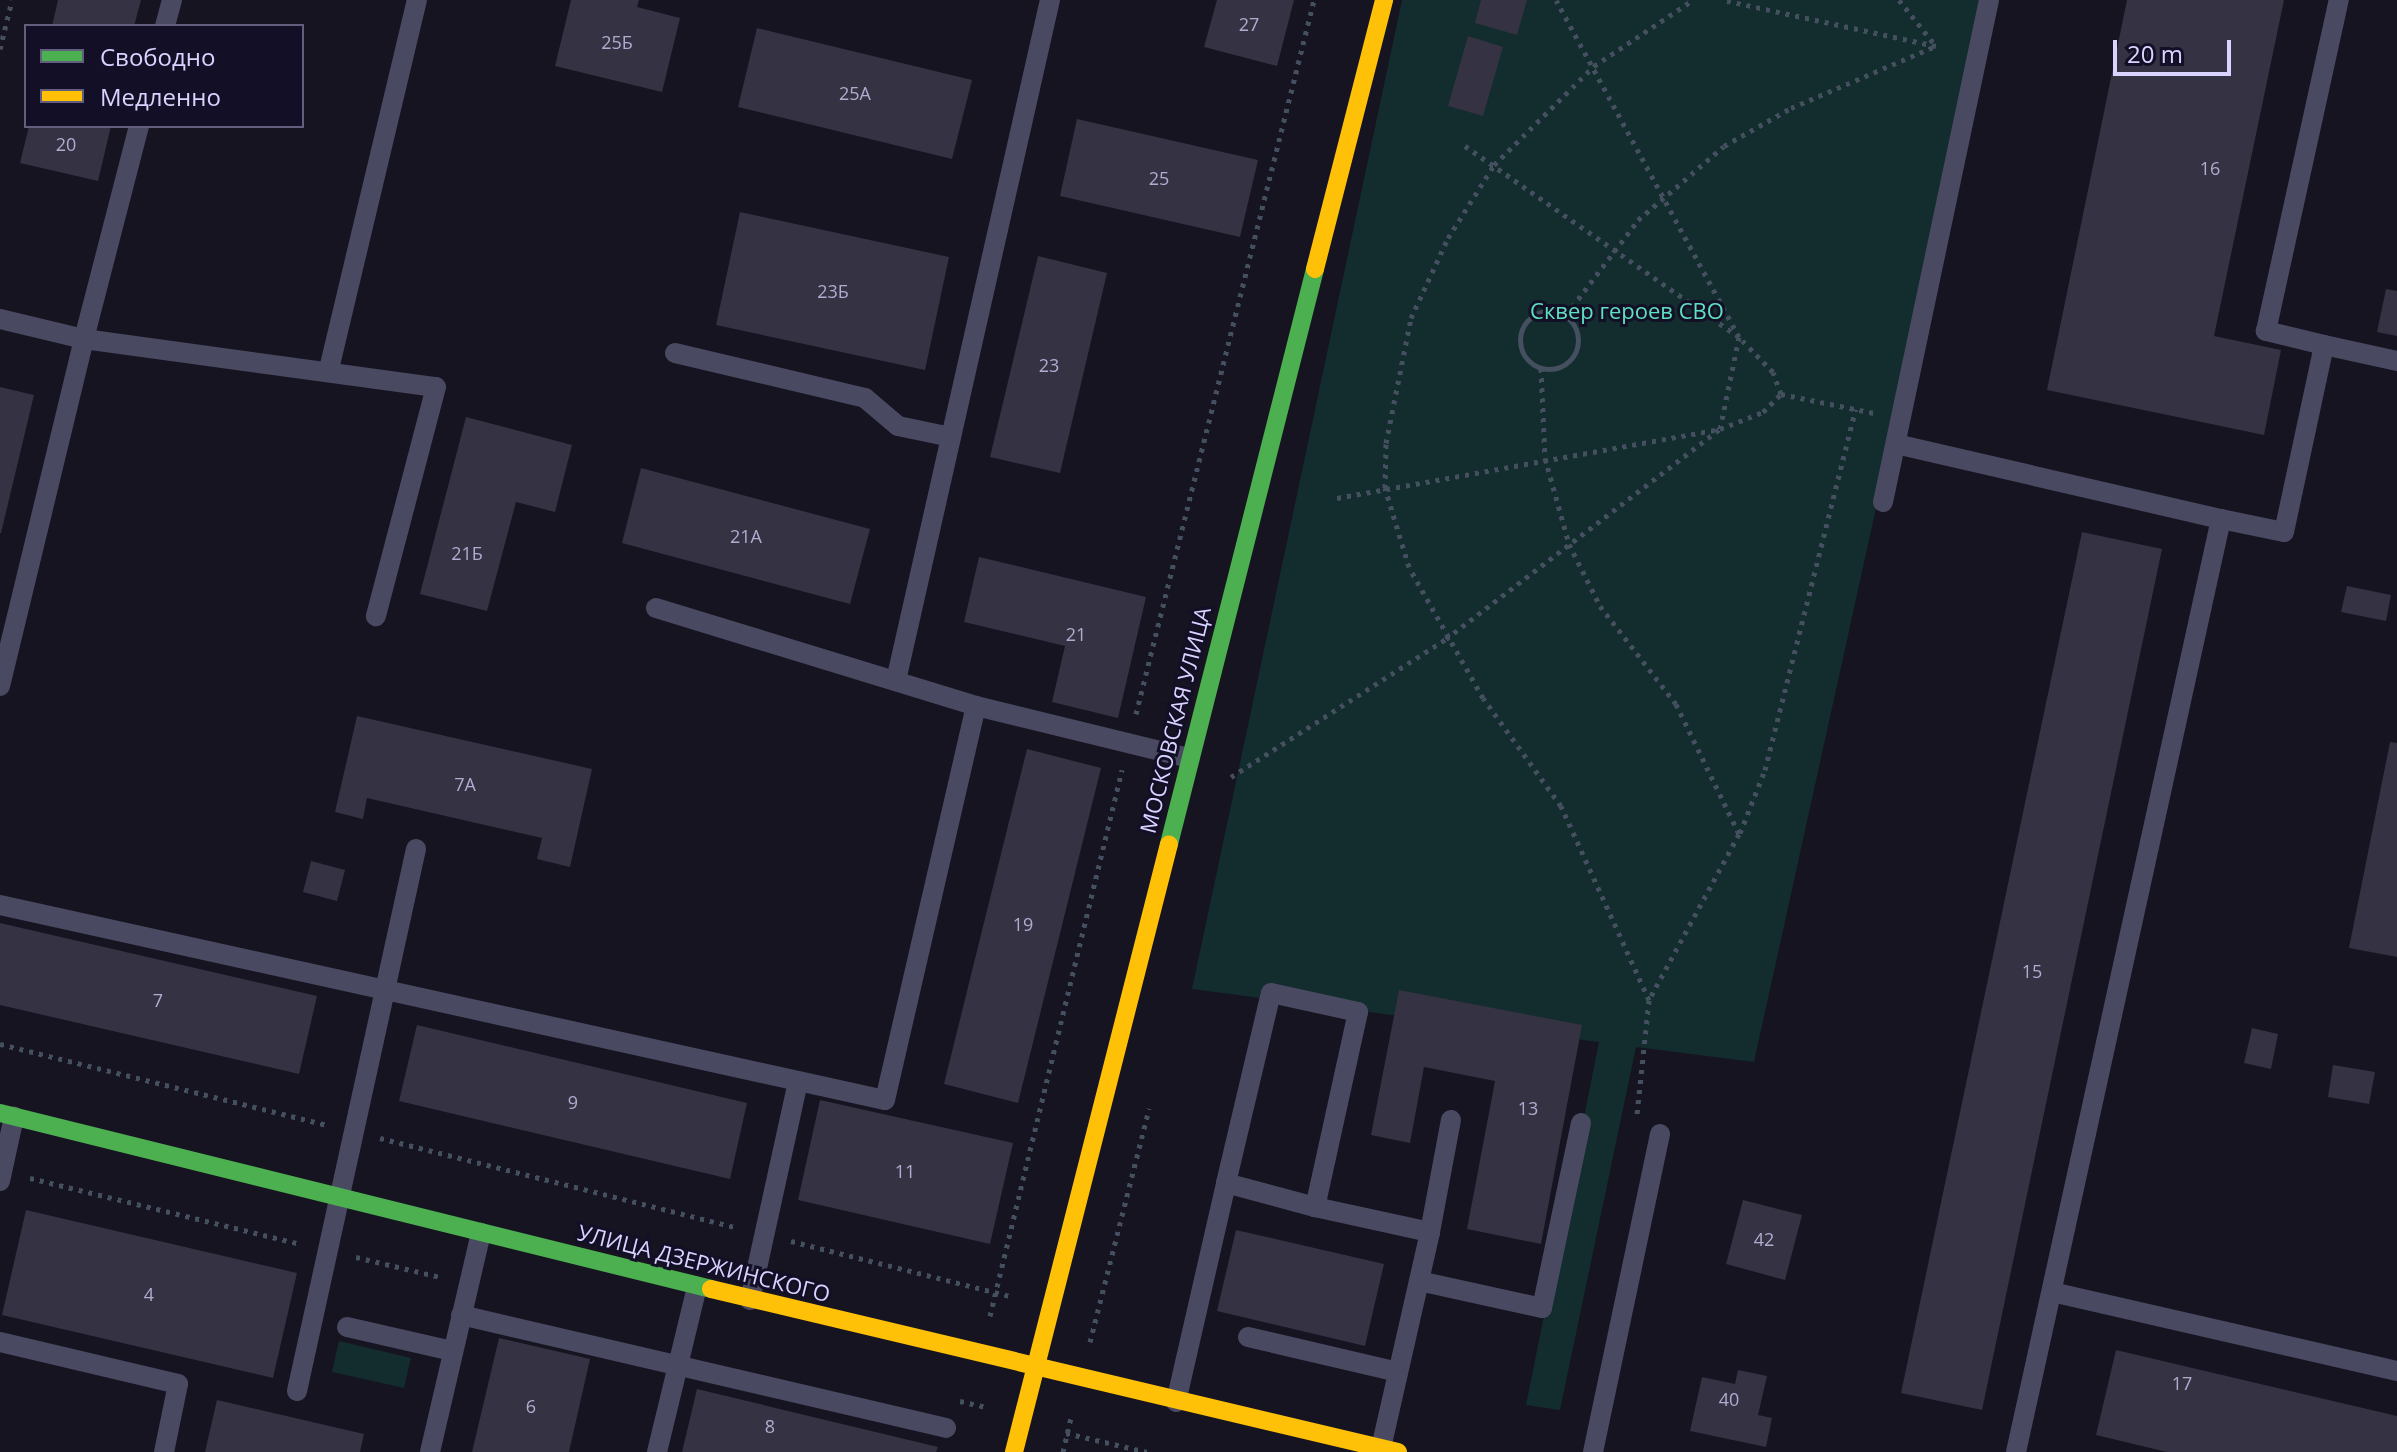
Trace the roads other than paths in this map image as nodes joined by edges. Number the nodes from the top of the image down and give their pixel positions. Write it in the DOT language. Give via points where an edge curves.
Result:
graph roads {
  1 [pos="172,0"];
  2 [pos="417,0"];
  3 [pos="1050,0"];
  4 [pos="1384,0"];
  5 [pos="1989,0"];
  6 [pos="2339,0"];
  7 [pos="166,24"];
  8 [pos="138,128"];
  9 [pos="0,319"];
  10 [pos="84,339"];
  11 [pos="2324,345"];
  12 [pos="675,353"];
  13 [pos="2397,361"];
  14 [pos="329,369"];
  15 [pos="951,437"];
  16 [pos="1896,444"];
  17 [pos="1883,502"];
  18 [pos="2221,519"];
  19 [pos="656,608"];
  20 [pos="376,616"];
  21 [pos="897,676"];
  22 [pos="0,686"];
  23 [pos="976,706"];
  24 [pos="1190,758"];
  25 [pos="416,849"];
  26 [pos="0,905"];
  27 [pos="384,990"];
  28 [pos="798,1081"];
  29 [pos="7,1115"];
  30 [pos="1451,1120"];
  31 [pos="1581,1123"];
  32 [pos="1660,1134"];
  33 [pos="1,1176"];
  34 [pos="1226,1183"];
  35 [pos="343,1198"];
  36 [pos="1315,1207"];
  37 [pos="1430,1232"];
  38 [pos="481,1233"];
  39 [pos="1419,1281"];
  40 [pos="697,1287"];
  41 [pos="2052,1292"];
  42 [pos="750,1300"];
  43 [pos="461,1315"];
  44 [pos="347,1327"];
  45 [pos="1248,1337"];
  46 [pos="0,1342"];
  47 [pos="453,1351"];
  48 [pos="678,1365"];
  49 [pos="1035,1370"];
  50 [pos="2397,1371"];
  51 [pos="1398,1372"];
  52 [pos="297,1391"];
  53 [pos="1176,1402"];
  54 [pos="946,1428"];
  55 [pos="1313,1443"];
  56 [pos="1389,1450"];
  57 [pos="164,1452"];
  58 [pos="430,1452"];
  59 [pos="657,1452"];
  60 [pos="1014,1452"];
  61 [pos="1593,1452"];
  62 [pos="2016,1452"];
  1 -- 7 [label="lane"];
  2 -- 14 [label="lane"];
  3 -- 15 [label="lane"];
  4 -- 24 [label="street, МОСКОВСКАЯ УЛИЦА"];
  5 -- 16 [label="lane"];
  6 -- 11 [label="lane" via="2266,331"];
  8 -- 10 [label="lane"];
  9 -- 10 [label="lane"];
  10 -- 14 [label="lane"];
  10 -- 22 [label="lane"];
  11 -- 13 [label="lane"];
  11 -- 18 [label="lane" via="2284,532"];
  12 -- 15 [label="lane" via="865,398 898,426"];
  14 -- 20 [label="lane" via="436,387"];
  15 -- 21 [label="lane"];
  16 -- 17 [label="lane"];
  16 -- 18 [label="lane"];
  18 -- 41 [label="lane"];
  19 -- 21 [label="lane"];
  21 -- 23 [label="lane"];
  23 -- 24 [label="lane"];
  23 -- 28 [label="lane" via="885,1100"];
  24 -- 49 [label="street, МОСКОВСКАЯ УЛИЦА"];
  25 -- 27 [label="lane"];
  26 -- 27 [label="lane"];
  27 -- 28 [label="lane"];
  27 -- 35 [label="lane"];
  28 -- 42 [label="lane"];
  29 -- 33 [label="lane"];
  29 -- 35 [label="street, УЛИЦА ДЗЕРЖИНСКОГО"];
  30 -- 37 [label="lane"];
  31 -- 39 [label="lane" via="1542,1308"];
  32 -- 61 [label="lane"];
  34 -- 36 [label="lane"];
  34 -- 36 [label="lane" via="1271,993 1358,1012"];
  34 -- 53 [label="lane"];
  35 -- 38 [label="street, УЛИЦА ДЗЕРЖИНСКОГО"];
  35 -- 52 [label="lane"];
  36 -- 37 [label="lane"];
  37 -- 39 [label="lane"];
  38 -- 40 [label="street, УЛИЦА ДЗЕРЖИНСКОГО"];
  38 -- 43 [label="lane"];
  39 -- 51 [label="lane"];
  40 -- 42 [label="street, УЛИЦА ДЗЕРЖИНСКОГО"];
  40 -- 48 [label="lane"];
  41 -- 50 [label="lane"];
  41 -- 62 [label="lane"];
  42 -- 49 [label="street, УЛИЦА ДЗЕРЖИНСКОГО"];
  43 -- 47 [label="lane"];
  43 -- 48 [label="lane"];
  44 -- 47 [label="lane"];
  45 -- 51 [label="lane"];
  46 -- 57 [label="lane" via="178,1384"];
  47 -- 58 [label="lane"];
  48 -- 54 [label="lane"];
  48 -- 59 [label="lane"];
  49 -- 53 [label="street, УЛИЦА ДЗЕРЖИНСКОГО"];
  49 -- 60 [label="street, МОСКОВСКАЯ УЛИЦА"];
  51 -- 56 [label="lane"];
  53 -- 55 [label="street, УЛИЦА ДЗЕРЖИНСКОГО"];
  55 -- 56 [label="street, УЛИЦА ДЗЕРЖИНСКОГО"];
}
